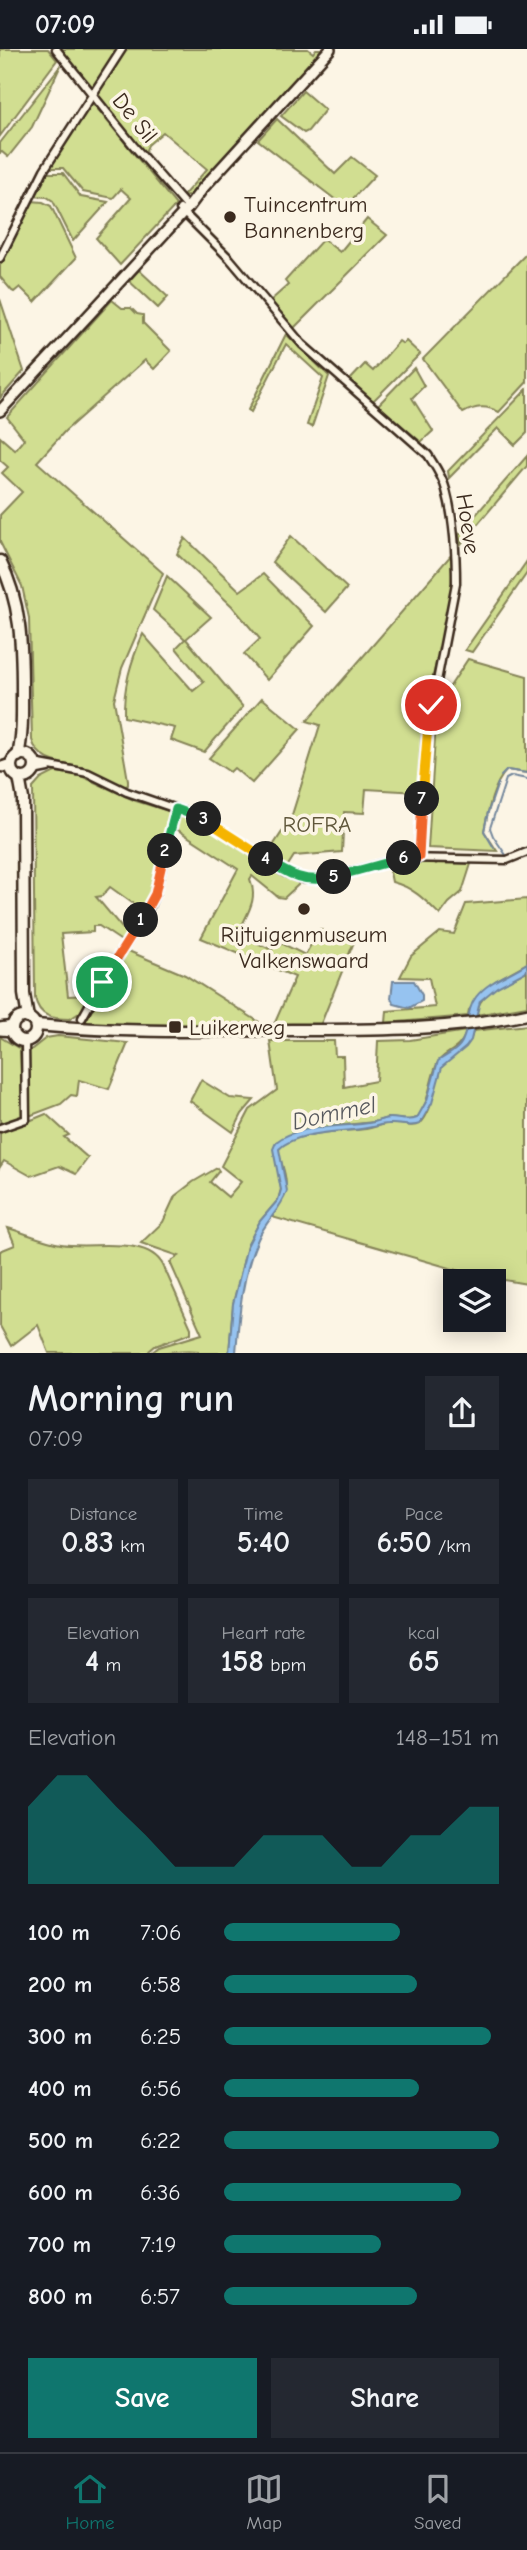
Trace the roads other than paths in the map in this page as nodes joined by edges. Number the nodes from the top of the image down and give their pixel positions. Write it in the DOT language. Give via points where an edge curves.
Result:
graph roads {
  1 [pos="56,49"];
  2 [pos="122,49"];
  3 [pos="330,49"];
  4 [pos="93,94"];
  5 [pos="184,210"];
  6 [pos="0,258"];
  7 [pos="0,411"];
  8 [pos="0,561"];
  9 [pos="22,766"];
  10 [pos="0,767"];
  11 [pos="176,809"];
  12 [pos="527,852"];
  13 [pos="419,857"];
  14 [pos="527,1014"];
  15 [pos="82,1018"];
  16 [pos="24,1025"];
  17 [pos="0,1029"];
  18 [pos="25,1040"];
  19 [pos="0,1128"];
  1 -- 4 [label="street, De Sil"];
  2 -- 4 [label="street"];
  3 -- 5 [label="main road"];
  4 -- 5 [label="street, De Sil"];
  4 -- 6 [label="street" via="44,170"];
  5 -- 7 [label="main road"];
  5 -- 13 [label="street, Hoeve" via="302,344 428,455 447,490 456,583 426,738"];
  8 -- 9 [label="main road" via="21,629"];
  9 -- 10 [label="street"];
  9 -- 11 [label="street" via="88,773"];
  9 -- 16 [label="main road"];
  11 -- 13 [label="street" via="219,827 284,872 303,879 325,879 392,859"];
  11 -- 15 [label="street" via="155,894"];
  12 -- 13 [label="street" via="509,860"];
  14 -- 16 [label="main road" via="422,1028 117,1032"];
  16 -- 17 [label="street"];
  16 -- 18 [label="main road" via="18,1038"];
  18 -- 19 [label="street" via="26,1119"];
}
